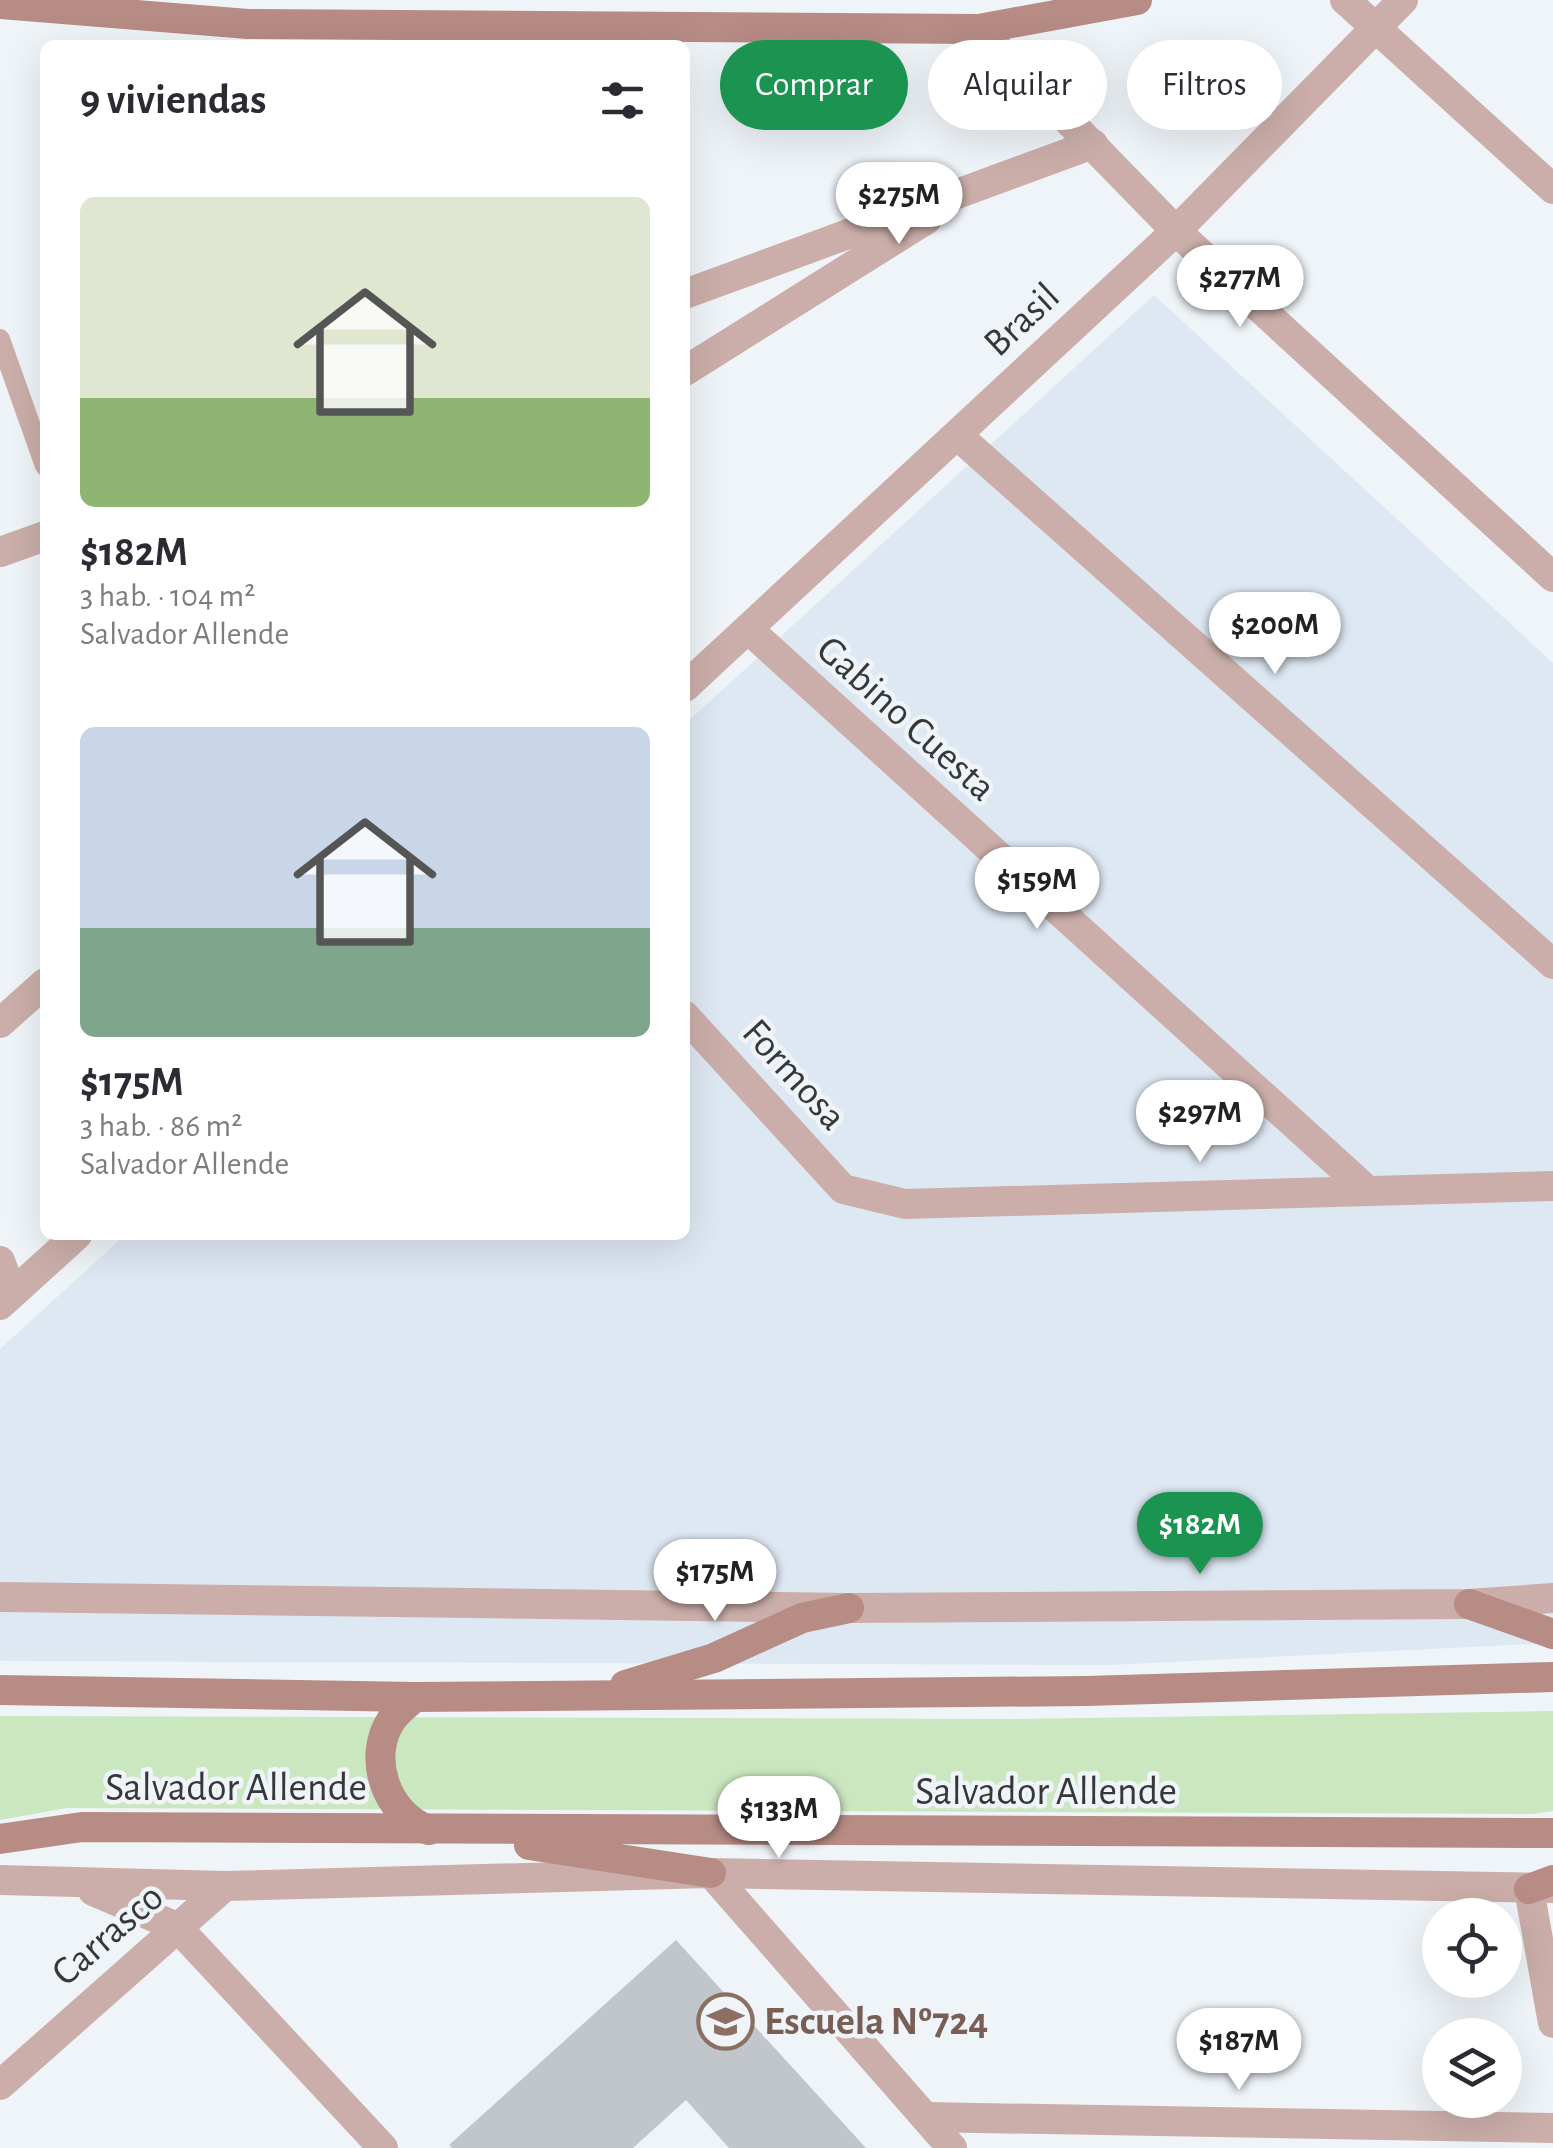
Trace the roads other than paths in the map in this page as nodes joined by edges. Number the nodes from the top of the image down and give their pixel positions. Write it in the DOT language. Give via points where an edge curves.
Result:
graph roads {
  1 [pos="139,0"];
  2 [pos="1137,0"];
  3 [pos="1346,0"];
  4 [pos="1403,0"];
  5 [pos="0,4"];
  6 [pos="94,14"];
  7 [pos="246,23"];
  8 [pos="1374,28"];
  9 [pos="978,30"];
  10 [pos="1093,144"];
  11 [pos="980,186"];
  12 [pos="1553,190"];
  13 [pos="1176,230"];
  14 [pos="690,292"];
  15 [pos="0,338"];
  16 [pos="690,368"];
  17 [pos="957,434"];
  18 [pos="40,452"];
  19 [pos="40,538"];
  20 [pos="0,552"];
  21 [pos="1553,577"];
  22 [pos="748,629"];
  23 [pos="690,682"];
  24 [pos="1553,964"];
  25 [pos="40,987"];
  26 [pos="690,1021"];
  27 [pos="0,1023"];
  28 [pos="1553,1186"];
  29 [pos="1366,1190"];
  30 [pos="71,1240"];
  31 [pos="0,1260"];
  32 [pos="6,1299"];
  33 [pos="0,1597"];
  34 [pos="1553,1598"];
  35 [pos="1469,1604"];
  36 [pos="849,1608"];
  37 [pos="1553,1634"];
  38 [pos="1553,1676"];
  39 [pos="0,1690"];
  40 [pos="595,1694"];
  41 [pos="415,1696"];
  42 [pos="424,1829"];
  43 [pos="1553,1833"];
  44 [pos="0,1839"];
  45 [pos="711,1873"];
  46 [pos="0,1880"];
  47 [pos="77,1884"];
  48 [pos="1545,1885"];
  49 [pos="226,1886"];
  50 [pos="177,1927"];
  51 [pos="1553,2023"];
  52 [pos="0,2084"];
  53 [pos="925,2117"];
  54 [pos="1553,2128"];
  55 [pos="384,2148"];
  56 [pos="952,2148"];
  1 -- 6 [label="main road"];
  2 -- 9 [label="main road"];
  3 -- 8 [label="street"];
  4 -- 8 [label="street, Brasil"];
  5 -- 6 [label="main road"];
  6 -- 7 [label="main road"];
  7 -- 9 [label="main road"];
  8 -- 12 [label="street"];
  8 -- 13 [label="street, Brasil"];
  9 -- 10 [label="street"];
  10 -- 11 [label="street"];
  10 -- 13 [label="street"];
  11 -- 14 [label="street"];
  11 -- 16 [label="street"];
  13 -- 17 [label="street, Brasil"];
  13 -- 21 [label="street"];
  15 -- 18 [label="lane"];
  17 -- 22 [label="street, Brasil"];
  17 -- 24 [label="street"];
  19 -- 20 [label="street"];
  22 -- 23 [label="street, Brasil"];
  22 -- 29 [label="street, Gabino Cuesta"];
  25 -- 27 [label="street"];
  26 -- 29 [label="street, Formosa" via="843,1188 905,1204"];
  28 -- 29 [label="street"];
  30 -- 32 [label="street"];
  31 -- 32 [label="street"];
  33 -- 36 [label="street"];
  34 -- 35 [label="street"];
  35 -- 36 [label="street"];
  35 -- 37 [label="main road"];
  36 -- 40 [label="main road" via="802,1618 714,1658"];
  38 -- 40 [label="main road" via="1086,1692"];
  39 -- 41 [label="main road"];
  40 -- 41 [label="main road"];
  41 -- 42 [label="main road" via="392,1719 380,1750 382,1782 398,1810"];
  42 -- 43 [label="main road, Salvador Allende"];
  42 -- 44 [label="main road, Salvador Allende" via="82,1827"];
  42 -- 45 [label="main road"];
  45 -- 48 [label="street"];
  45 -- 49 [label="street"];
  45 -- 53 [label="street"];
  46 -- 47 [label="street"];
  47 -- 49 [label="street"];
  47 -- 50 [label="street"];
  48 -- 51 [label="street"];
  49 -- 50 [label="street, Carrasco"];
  50 -- 52 [label="street, Carrasco"];
  50 -- 55 [label="street"];
  53 -- 54 [label="street"];
  53 -- 56 [label="street"];
}
